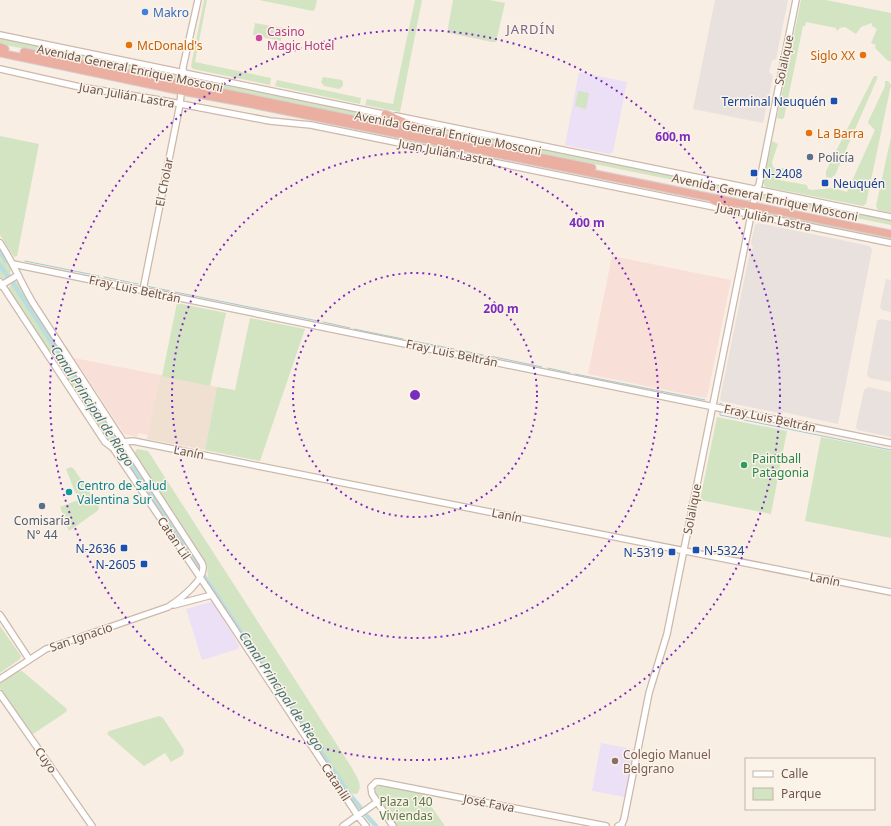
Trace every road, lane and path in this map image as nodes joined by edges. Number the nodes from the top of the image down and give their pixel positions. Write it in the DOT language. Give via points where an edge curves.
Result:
graph roads {
  1 [pos="198,0"];
  2 [pos="792,0"];
  3 [pos="796,0"];
  4 [pos="0,35"];
  5 [pos="1,49"];
  6 [pos="0,69"];
  7 [pos="183,73"];
  8 [pos="181,88"];
  9 [pos="180,104"];
  10 [pos="385,114"];
  11 [pos="463,142"];
  12 [pos="756,190"];
  13 [pos="693,193"];
  14 [pos="753,203"];
  15 [pos="737,211"];
  16 [pos="751,214"];
  17 [pos="891,218"];
  18 [pos="891,229"];
  19 [pos="891,234"];
  20 [pos="0,243"];
  21 [pos="891,243"];
  22 [pos="13,264"];
  23 [pos="18,275"];
  24 [pos="1,285"];
  25 [pos="143,290"];
  26 [pos="713,406"];
  27 [pos="123,442"];
  28 [pos="891,443"];
  29 [pos="684,551"];
  30 [pos="200,577"];
  31 [pos="891,592"];
  32 [pos="212,595"];
  33 [pos="168,607"];
  34 [pos="0,615"];
  35 [pos="29,659"];
  36 [pos="0,678"];
  37 [pos="0,694"];
  38 [pos="377,802"];
  39 [pos="358,816"];
  40 [pos="92,826"];
  41 [pos="343,826"];
  42 [pos="366,826"];
  43 [pos="393,826"];
  44 [pos="606,826"];
  45 [pos="619,826"];
  1 -- 7 [label="street, El Cholar" via="192,40"];
  2 -- 12 [label="street, Solalique" via="755,184"];
  3 -- 12 [label="street, Solalique"];
  4 -- 7 [label="street"];
  5 -- 8 [label="highway, Avenida General Enrique Mosconi"];
  6 -- 9 [label="street, Juan Julián Lastra" via="80,87"];
  7 -- 8 [label="street, El Cholar"];
  7 -- 10 [label="street"];
  8 -- 9 [label="street, El Cholar"];
  8 -- 11 [label="highway, Avenida General Enrique Mosconi"];
  8 -- 13 [label="highway, Avenida General Enrique Mosconi"];
  9 -- 15 [label="street, Juan Julián Lastra" via="270,121 311,125"];
  9 -- 25 [label="street, El Cholar"];
  10 -- 11 [label="highway"];
  10 -- 12 [label="street"];
  11 -- 14 [label="highway, Avenida General Enrique Mosconi"];
  12 -- 14 [label="street, Solalique"];
  12 -- 17 [label="street"];
  13 -- 14 [label="highway, Avenida General Enrique Mosconi"];
  13 -- 15 [label="highway"];
  14 -- 16 [label="street, Solalique"];
  14 -- 18 [label="highway, Avenida General Enrique Mosconi"];
  14 -- 19 [label="highway, Avenida General Enrique Mosconi"];
  15 -- 16 [label="street, Juan Julián Lastra"];
  16 -- 21 [label="street, Juan Julián Lastra"];
  16 -- 26 [label="street, Solalique"];
  20 -- 22 [label="street"];
  22 -- 23 [label="street"];
  22 -- 25 [label="street, Fray Luis Beltrán"];
  23 -- 24 [label="street"];
  23 -- 27 [label="street" via="33,303"];
  24 -- 30 [label="street, Catan Lil" via="105,442 113,448"];
  25 -- 26 [label="street, Fray Luis Beltrán"];
  26 -- 28 [label="street, Fray Luis Beltrán"];
  26 -- 29 [label="street, Solalique"];
  27 -- 29 [label="street, Lanín" via="133,441"];
  27 -- 30 [label="street" via="202,563 204,569"];
  29 -- 31 [label="street, Lanín"];
  29 -- 45 [label="street, Solalique" via="667,634 649,693 624,819"];
  30 -- 32 [label="street, Catanlil"];
  30 -- 33 [label="street, San Ignacio" via="184,596"];
  32 -- 33 [label="street, San Ignacio"];
  32 -- 39 [label="street, Catanlil"];
  33 -- 35 [label="street, San Ignacio" via="50,647"];
  34 -- 35 [label="street"];
  35 -- 36 [label="street, San Ignacio"];
  37 -- 40 [label="street, Cuyo"];
  38 -- 39 [label="street"];
  38 -- 43 [label="street"];
  38 -- 44 [label="street, José Fava" via="371,792 373,785 380,782"];
  39 -- 41 [label="street"];
  39 -- 42 [label="street, Catanlil"];
}
